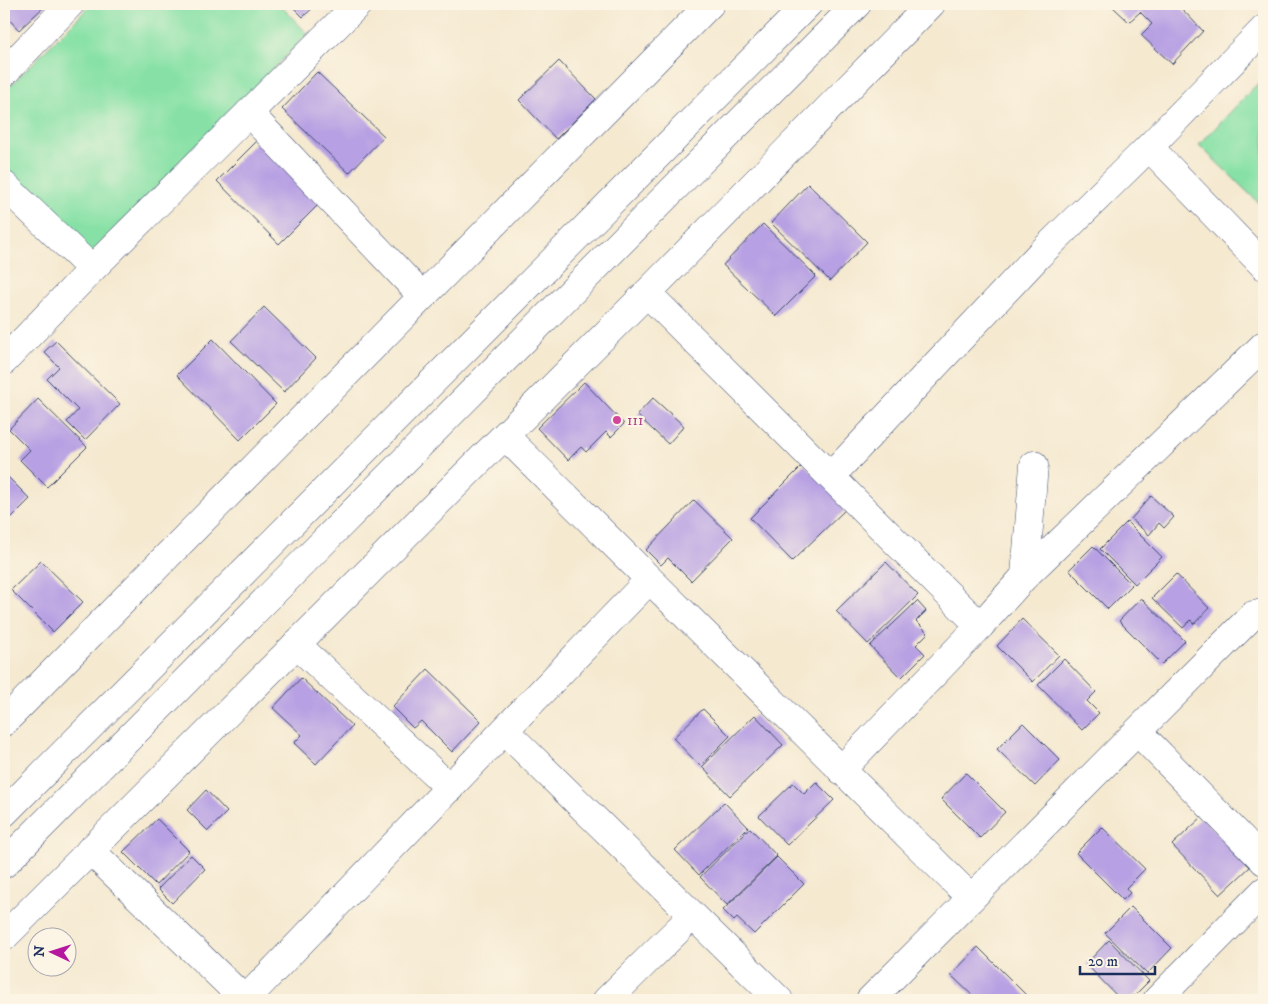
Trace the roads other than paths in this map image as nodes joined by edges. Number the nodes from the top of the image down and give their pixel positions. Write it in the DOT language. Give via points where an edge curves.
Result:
graph roads {
  1 [pos="70,4"];
  2 [pos="358,4"];
  3 [pos="710,4"];
  4 [pos="808,4"];
  5 [pos="857,4"];
  6 [pos="931,4"];
  7 [pos="1264,29"];
  8 [pos="4,73"];
  9 [pos="248,113"];
  10 [pos="1149,147"];
  11 [pos="4,185"];
  12 [pos="1264,266"];
  13 [pos="92,269"];
  14 [pos="647,293"];
  15 [pos="422,296"];
  16 [pos="1264,345"];
  17 [pos="4,361"];
  18 [pos="505,436"];
  19 [pos="1034,465"];
  20 [pos="831,476"];
  21 [pos="1025,576"];
  22 [pos="650,580"];
  23 [pos="216,600"];
  24 [pos="1264,613"];
  25 [pos="240,625"];
  26 [pos="980,626"];
  27 [pos="296,644"];
  28 [pos="4,722"];
  29 [pos="506,731"];
  30 [pos="1138,732"];
  31 [pos="841,770"];
  32 [pos="450,788"];
  33 [pos="4,813"];
  34 [pos="90,850"];
  35 [pos="1264,862"];
  36 [pos="4,864"];
  37 [pos="1264,891"];
  38 [pos="971,898"];
  39 [pos="692,916"];
  40 [pos="4,937"];
  41 [pos="245,1000"];
  42 [pos="607,1000"];
  43 [pos="779,1000"];
  44 [pos="870,1000"];
  45 [pos="1157,1000"];
  1 -- 8 [label="street"];
  2 -- 9 [label="street"];
  3 -- 15 [label="street"];
  4 -- 23 [label="street"];
  5 -- 25 [label="street"];
  6 -- 14 [label="street"];
  7 -- 10 [label="street"];
  9 -- 13 [label="street"];
  9 -- 15 [label="street"];
  10 -- 12 [label="street"];
  10 -- 20 [label="street" via="1038,256"];
  11 -- 13 [label="street"];
  13 -- 17 [label="street"];
  14 -- 18 [label="street"];
  14 -- 20 [label="street"];
  15 -- 28 [label="street"];
  16 -- 21 [label="street"];
  18 -- 22 [label="street"];
  18 -- 27 [label="street"];
  19 -- 21 [label="street"];
  20 -- 26 [label="street"];
  21 -- 26 [label="street"];
  22 -- 29 [label="street"];
  22 -- 31 [label="street"];
  23 -- 25 [label="street"];
  23 -- 33 [label="street"];
  24 -- 30 [label="street" via="1253,615"];
  25 -- 36 [label="street"];
  26 -- 31 [label="street"];
  27 -- 32 [label="street"];
  27 -- 34 [label="street"];
  29 -- 32 [label="street"];
  29 -- 39 [label="street"];
  30 -- 35 [label="street"];
  30 -- 38 [label="street"];
  31 -- 38 [label="street"];
  32 -- 41 [label="street"];
  34 -- 40 [label="street"];
  34 -- 41 [label="street"];
  37 -- 45 [label="street"];
  38 -- 44 [label="street"];
  39 -- 42 [label="street"];
  39 -- 43 [label="street"];
}
